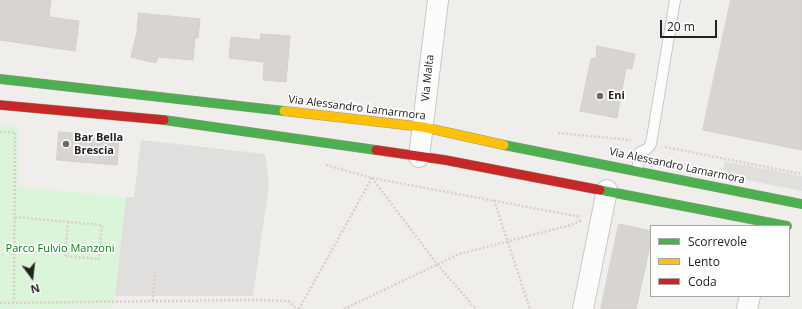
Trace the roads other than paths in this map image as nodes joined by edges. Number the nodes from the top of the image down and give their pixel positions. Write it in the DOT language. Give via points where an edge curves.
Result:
graph roads {
  1 [pos="438,0"];
  2 [pos="675,0"];
  3 [pos="0,79"];
  4 [pos="0,104"];
  5 [pos="423,127"];
  6 [pos="419,157"];
  7 [pos="637,170"];
  8 [pos="607,190"];
  9 [pos="802,204"];
  10 [pos="764,224"];
  11 [pos="750,297"];
  12 [pos="583,309"];
  13 [pos="747,309"];
  1 -- 5 [label="street, Via Malta"];
  2 -- 7 [label="lane" via="651,144 640,152"];
  3 -- 5 [label="main road, Via Alessandro Lamarmora"];
  4 -- 6 [label="main road" via="266,133"];
  5 -- 6 [label="street, Via Malta"];
  5 -- 7 [label="main road, Via Alessandro Lamarmora"];
  6 -- 8 [label="main road"];
  7 -- 9 [label="main road, Via Alessandro Lamarmora"];
  8 -- 10 [label="main road"];
  8 -- 12 [label="street"];
  11 -- 13 [label="street"];
}
